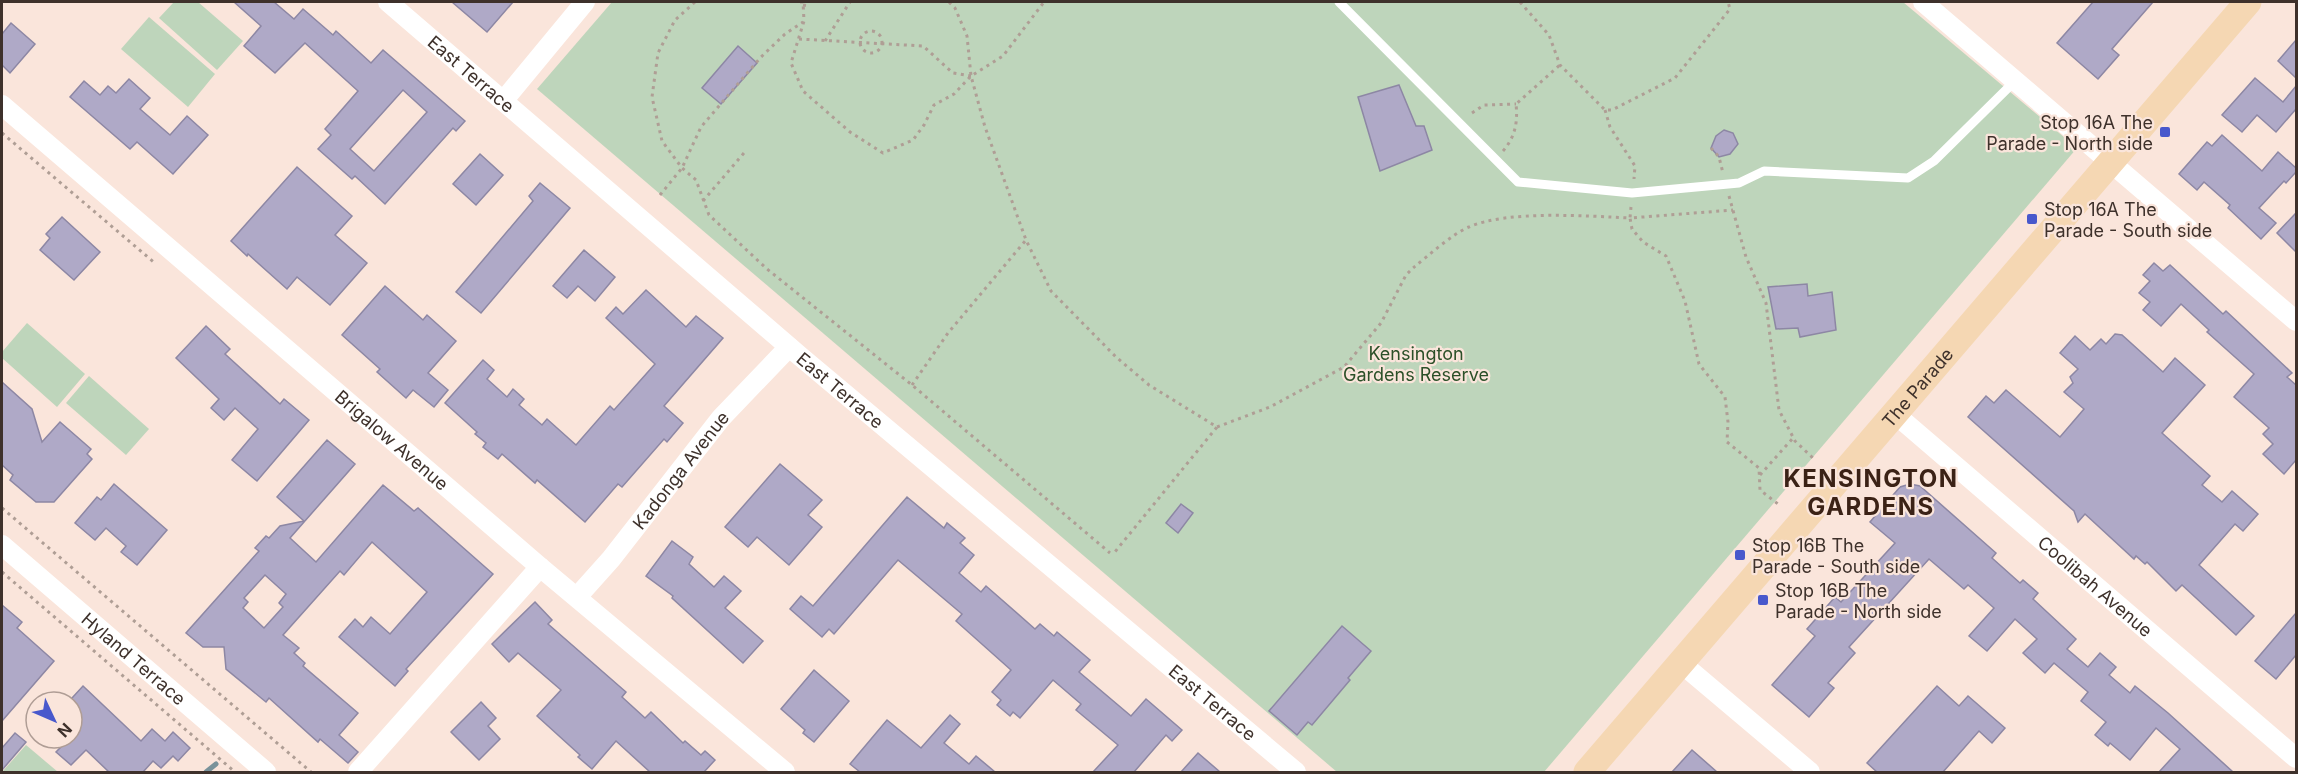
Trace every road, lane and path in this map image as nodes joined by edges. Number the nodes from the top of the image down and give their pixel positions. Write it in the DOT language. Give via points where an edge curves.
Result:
graph roads {
  1 [pos="388,2"];
  2 [pos="585,2"];
  3 [pos="695,2"];
  4 [pos="850,2"];
  5 [pos="949,2"];
  6 [pos="1044,2"];
  7 [pos="1339,2"];
  8 [pos="1520,2"];
  9 [pos="1728,2"];
  10 [pos="1923,2"];
  11 [pos="2248,2"];
  12 [pos="801,3"];
  13 [pos="810,6"];
  14 [pos="804,21"];
  15 [pos="799,39"];
  16 [pos="825,40"];
  17 [pos="860,42"];
  18 [pos="882,44"];
  19 [pos="1560,65"];
  20 [pos="971,75"];
  21 [pos="2015,81"];
  22 [pos="504,100"];
  23 [pos="1516,104"];
  24 [pos="2,105"];
  25 [pos="1605,110"];
  26 [pos="1472,113"];
  27 [pos="1711,148"];
  28 [pos="1503,150"];
  29 [pos="744,153"];
  30 [pos="2111,162"];
  31 [pos="682,168"];
  32 [pos="1726,185"];
  33 [pos="1632,193"];
  34 [pos="660,195"];
  35 [pos="703,201"];
  36 [pos="1733,210"];
  37 [pos="1630,218"];
  38 [pos="1026,240"];
  39 [pos="2296,321"];
  40 [pos="789,347"];
  41 [pos="912,385"];
  42 [pos="1895,414"];
  43 [pos="1217,427"];
  44 [pos="1793,438"];
  45 [pos="1815,460"];
  46 [pos="1760,475"];
  47 [pos="1778,504"];
  48 [pos="2,508"];
  49 [pos="2,545"];
  50 [pos="540,567"];
  51 [pos="2,572"];
  52 [pos="577,597"];
  53 [pos="1681,663"];
  54 [pos="2296,758"];
  55 [pos="235,772"];
  56 [pos="266,772"];
  57 [pos="311,772"];
  58 [pos="358,772"];
  59 [pos="785,772"];
  60 [pos="1296,772"];
  61 [pos="1587,772"];
  62 [pos="1810,772"];
  1 -- 22 [label="street, East Terrace"];
  2 -- 22 [label="street"];
  3 -- 31 [label="path" via="675,20 658,53 652,97 663,141"];
  4 -- 16 [label="path"];
  5 -- 20 [label="path" via="967,36"];
  6 -- 20 [label="path" via="1003,56"];
  7 -- 33 [label="lane" via="1518,182"];
  8 -- 19 [label="path" via="1549,35"];
  9 -- 25 [label="path" via="1730,9 1675,78"];
  10 -- 21 [label="street"];
  11 -- 30 [label="main road, The Parade"];
  12 -- 13 [label="path"];
  12 -- 14 [label="path"];
  14 -- 15 [label="path"];
  14 -- 31 [label="path" via="761,57 701,127"];
  15 -- 16 [label="path"];
  15 -- 20 [label="path" via="791,63 803,91 850,132 883,153 913,140 934,105 954,94"];
  16 -- 17 [label="path"];
  17 -- 18 [label="path"];
  17 -- 18 [label="path" via="861,49 871,54"];
  17 -- 18 [label="path" via="862,35 872,31"];
  18 -- 20 [label="path" via="923,46 953,73"];
  19 -- 23 [label="path"];
  19 -- 25 [label="path"];
  20 -- 38 [label="path" via="985,128"];
  21 -- 30 [label="street"];
  21 -- 32 [label="lane" via="1934,161 1908,178 1764,171"];
  22 -- 40 [label="street, East Terrace"];
  23 -- 26 [label="path" via="1484,105"];
  23 -- 28 [label="path" via="1517,126 1512,141"];
  24 -- 50 [label="street, Brigalow Avenue"];
  25 -- 33 [label="path" via="1635,166"];
  27 -- 32 [label="path" via="1719,157"];
  29 -- 35 [label="path"];
  30 -- 39 [label="street"];
  30 -- 42 [label="main road, The Parade"];
  31 -- 34 [label="path"];
  31 -- 35 [label="path" via="696,180"];
  32 -- 33 [label="lane"];
  32 -- 36 [label="path"];
  33 -- 37 [label="path"];
  35 -- 41 [label="path" via="709,215 767,269"];
  36 -- 37 [label="path"];
  36 -- 44 [label="path" via="1746,257 1766,303 1779,410"];
  37 -- 43 [label="path" via="1497,219 1468,227 1406,275 1381,324 1344,367 1270,407"];
  37 -- 46 [label="path" via="1632,229 1642,242 1666,256 1685,301 1699,364 1725,398 1728,442 1759,468"];
  38 -- 41 [label="path" via="948,333"];
  38 -- 43 [label="path" via="1051,291 1116,357 1149,385"];
  40 -- 52 [label="street, Kadonga Avenue" via="721,418"];
  40 -- 60 [label="street, East Terrace"];
  41 -- 43 [label="path" via="1112,553"];
  42 -- 53 [label="main road, The Parade"];
  42 -- 54 [label="street, Coolibah Avenue"];
  44 -- 45 [label="path"];
  44 -- 46 [label="path"];
  46 -- 47 [label="path" via="1760,490"];
  48 -- 57 [label="path"];
  49 -- 56 [label="street, Hyland Terrace"];
  50 -- 52 [label="street, Brigalow Avenue"];
  50 -- 58 [label="street"];
  51 -- 55 [label="path"];
  52 -- 59 [label="street, Brigalow Avenue"];
  53 -- 61 [label="main road, The Parade"];
  53 -- 62 [label="street"];
}
